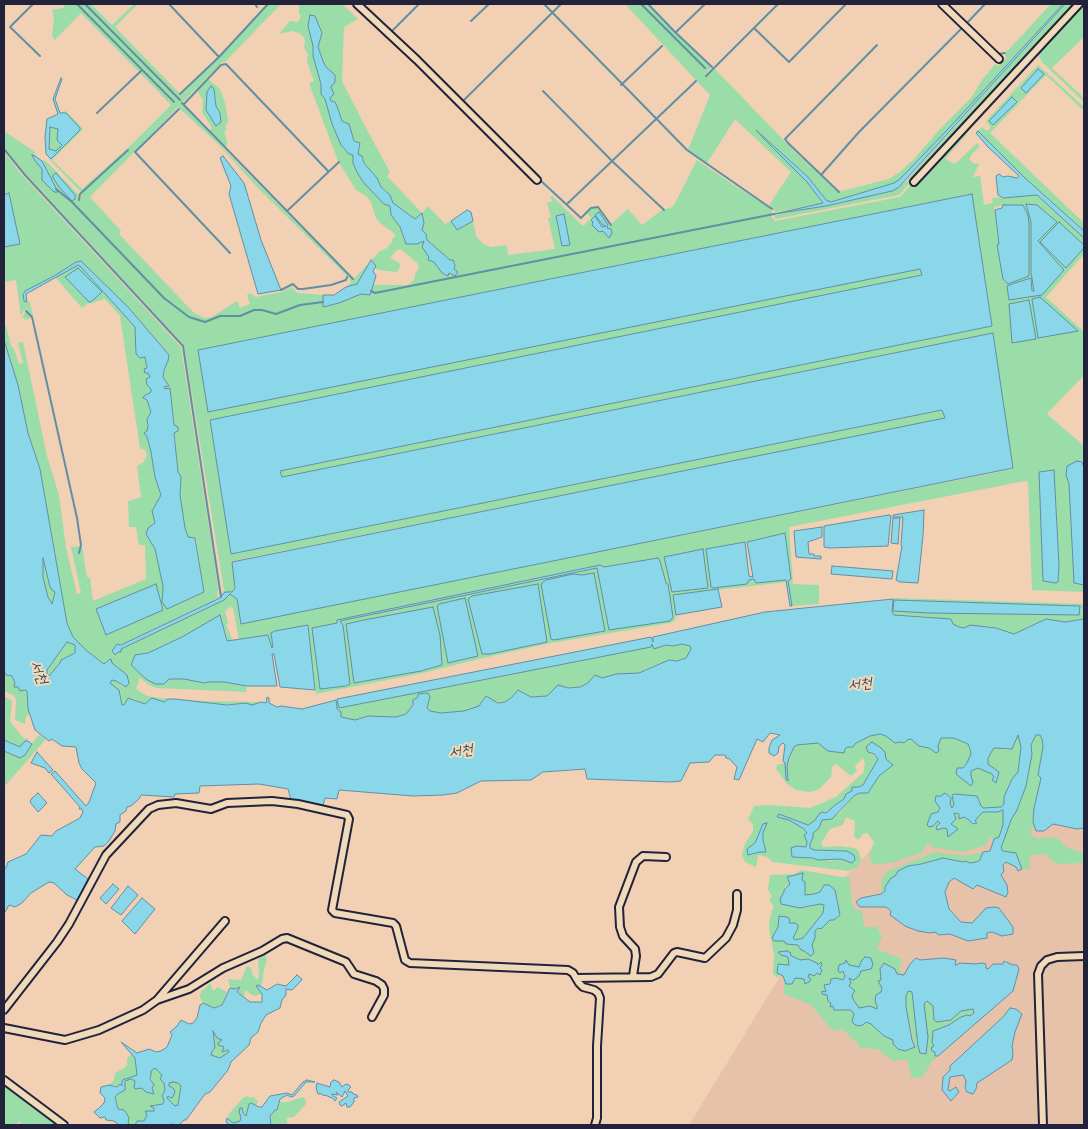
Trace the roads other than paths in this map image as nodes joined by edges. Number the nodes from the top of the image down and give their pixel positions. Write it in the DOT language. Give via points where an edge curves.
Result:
graph roads {
  1 [pos="357,4"];
  2 [pos="942,4"];
  3 [pos="1079,4"];
  4 [pos="999,59"];
  5 [pos="537,180"];
  6 [pos="914,182"];
  7 [pos="666,857"];
  8 [pos="736,894"];
  9 [pos="225,921"];
  10 [pos="1084,956"];
  11 [pos="633,976"];
  12 [pos="576,978"];
  13 [pos="157,1000"];
  14 [pos="4,1010"];
  15 [pos="372,1016"];
  16 [pos="4,1028"];
  17 [pos="4,1080"];
  18 [pos="64,1125"];
  19 [pos="595,1125"];
  20 [pos="1043,1125"];
  1 -- 5 [label="street"];
  2 -- 4 [label="street"];
  3 -- 6 [label="street"];
  7 -- 11 [label="street" via="643,856 636,862 619,906 623,936 635,949"];
  8 -- 11 [label="street" via="737,910 733,924 726,938 705,958 677,952 655,976"];
  9 -- 13 [label="street"];
  10 -- 20 [label="street" via="1047,960 1038,974"];
  11 -- 12 [label="street"];
  12 -- 14 [label="street" via="568,970 410,963 405,960 393,923 335,913 332,910 349,819 347,815 272,801 227,803 211,809 176,803 158,805 150,810 106,855 69,924"];
  12 -- 19 [label="street" via="583,986 598,993 600,998"];
  13 -- 15 [label="street" via="189,990 223,968 287,938 346,962 354,974 382,985 384,995"];
  13 -- 16 [label="street" via="99,1030 65,1040"];
  17 -- 18 [label="street"];
}
